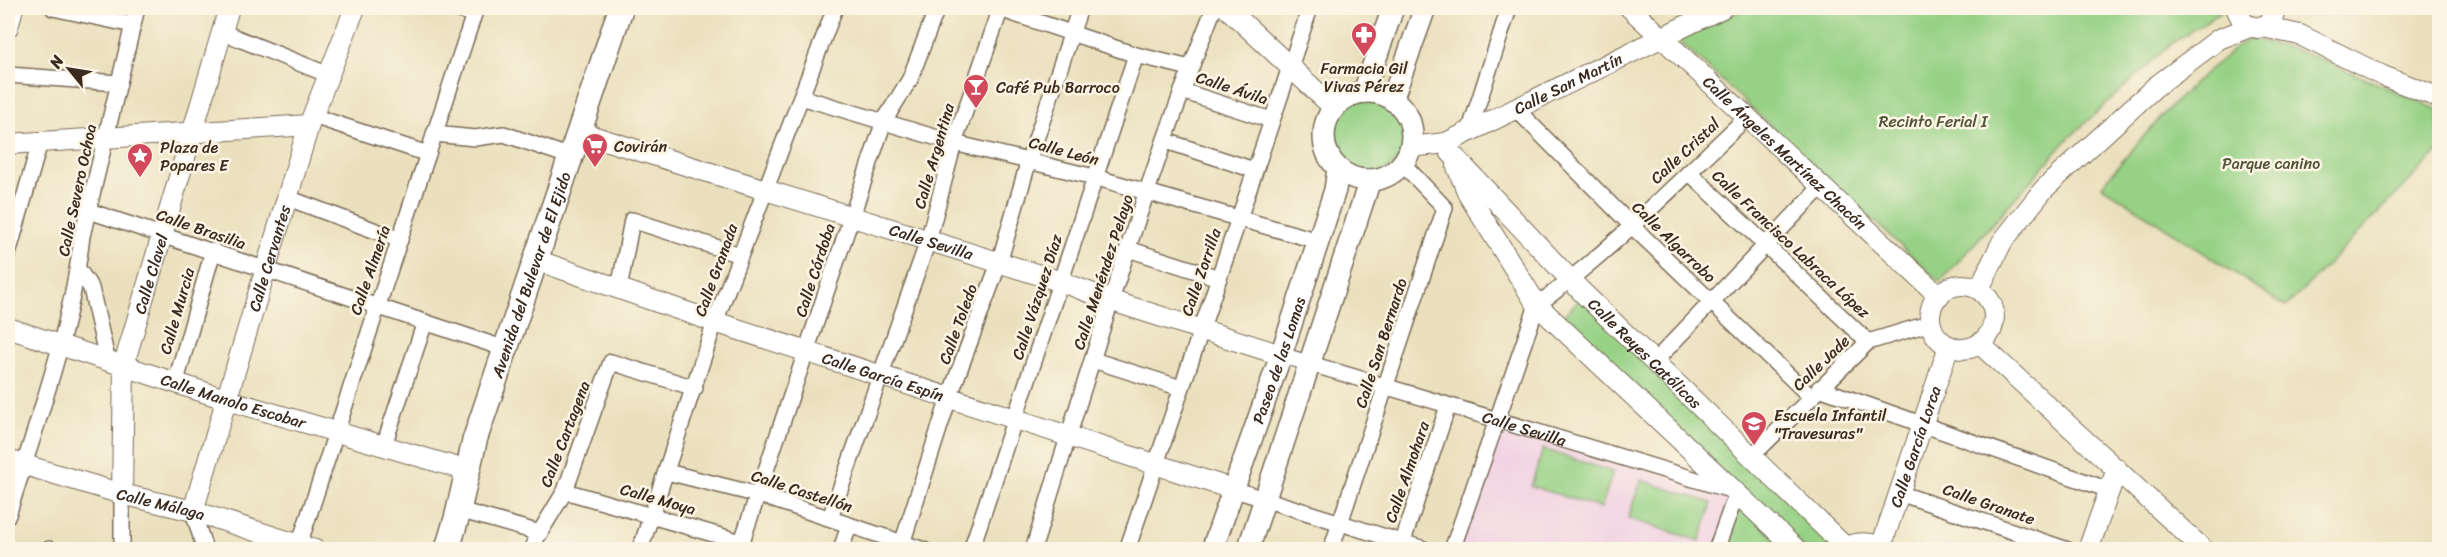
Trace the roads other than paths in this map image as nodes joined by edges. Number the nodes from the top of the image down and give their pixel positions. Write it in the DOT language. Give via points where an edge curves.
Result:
graph roads {
  1 [pos="14,8"];
  2 [pos="53,8"];
  3 [pos="137,8"];
  4 [pos="229,8"];
  5 [pos="356,8"];
  6 [pos="453,8"];
  7 [pos="621,8"];
  8 [pos="835,8"];
  9 [pos="937,8"];
  10 [pos="999,8"];
  11 [pos="1080,8"];
  12 [pos="1214,8"];
  13 [pos="1227,8"];
  14 [pos="1310,8"];
  15 [pos="1393,8"];
  16 [pos="1425,8"];
  17 [pos="1509,8"];
  18 [pos="1630,8"];
  19 [pos="1722,8"];
  20 [pos="2278,8"];
  21 [pos="2236,10"];
  22 [pos="475,11"];
  23 [pos="133,25"];
  24 [pos="8,27"];
  25 [pos="2256,27"];
  26 [pos="222,32"];
  27 [pos="1073,32"];
  28 [pos="2300,35"];
  29 [pos="1661,37"];
  30 [pos="2219,39"];
  31 [pos="1136,55"];
  32 [pos="1289,66"];
  33 [pos="1190,69"];
  34 [pos="8,75"];
  35 [pos="329,75"];
  36 [pos="118,82"];
  37 [pos="1182,91"];
  38 [pos="1364,92"];
  39 [pos="801,97"];
  40 [pos="2439,98"];
  41 [pos="1392,100"];
  42 [pos="1334,108"];
  43 [pos="1516,109"];
  44 [pos="1747,117"];
  45 [pos="1271,120"];
  46 [pos="311,121"];
  47 [pos="884,121"];
  48 [pos="579,132"];
  49 [pos="1469,132"];
  50 [pos="192,133"];
  51 [pos="434,134"];
  52 [pos="105,139"];
  53 [pos="1166,141"];
  54 [pos="40,142"];
  55 [pos="954,143"];
  56 [pos="8,144"];
  57 [pos="1449,148"];
  58 [pos="428,154"];
  59 [pos="1406,155"];
  60 [pos="571,157"];
  61 [pos="1029,160"];
  62 [pos="1338,169"];
  63 [pos="1254,170"];
  64 [pos="1689,172"];
  65 [pos="1094,177"];
  66 [pos="1370,180"];
  67 [pos="1822,186"];
  68 [pos="765,190"];
  69 [pos="1147,192"];
  70 [pos="288,198"];
  71 [pos="89,211"];
  72 [pos="851,218"];
  73 [pos="1239,218"];
  74 [pos="1632,226"];
  75 [pos="162,234"];
  76 [pos="400,240"];
  77 [pos="1317,241"];
  78 [pos="928,242"];
  79 [pos="1766,246"];
  80 [pos="1128,249"];
  81 [pos="213,251"];
  82 [pos="8,254"];
  83 [pos="740,255"];
  84 [pos="536,260"];
  85 [pos="999,263"];
  86 [pos="78,269"];
  87 [pos="266,270"];
  88 [pos="1219,278"];
  89 [pos="1571,280"];
  90 [pos="1062,282"];
  91 [pos="619,289"];
  92 [pos="1979,289"];
  93 [pos="1939,296"];
  94 [pos="1112,301"];
  95 [pos="1712,304"];
  96 [pos="1537,305"];
  97 [pos="377,306"];
  98 [pos="425,322"];
  99 [pos="716,322"];
  100 [pos="1931,324"];
  101 [pos="8,328"];
  102 [pos="1200,329"];
  103 [pos="1868,342"];
  104 [pos="59,344"];
  105 [pos="1980,344"];
  106 [pos="1949,346"];
  107 [pos="506,349"];
  108 [pos="807,351"];
  109 [pos="1281,355"];
  110 [pos="1094,360"];
  111 [pos="116,362"];
  112 [pos="1655,362"];
  113 [pos="1311,364"];
  114 [pos="879,376"];
  115 [pos="176,381"];
  116 [pos="1386,387"];
  117 [pos="695,388"];
  118 [pos="1181,388"];
  119 [pos="1815,393"];
  120 [pos="949,398"];
  121 [pos="228,400"];
  122 [pos="1448,406"];
  123 [pos="1015,418"];
  124 [pos="1497,420"];
  125 [pos="1922,425"];
  126 [pos="335,432"];
  127 [pos="1069,436"];
  128 [pos="475,439"];
  129 [pos="384,445"];
  130 [pos="1752,456"];
  131 [pos="16,463"];
  132 [pos="1155,465"];
  133 [pos="462,469"];
  134 [pos="2117,469"];
  135 [pos="667,472"];
  136 [pos="1232,489"];
  137 [pos="2109,490"];
  138 [pos="565,491"];
  139 [pos="1737,492"];
  140 [pos="1899,493"];
  141 [pos="122,494"];
  142 [pos="759,495"];
  143 [pos="1265,500"];
  144 [pos="459,510"];
  145 [pos="193,511"];
  146 [pos="8,515"];
  147 [pos="651,517"];
  148 [pos="830,518"];
  149 [pos="1340,523"];
  150 [pos="849,525"];
  151 [pos="540,533"];
  152 [pos="443,545"];
  153 [pos="740,546"];
  154 [pos="902,546"];
  155 [pos="1401,546"];
  156 [pos="307,547"];
  157 [pos="1843,548"];
  158 [pos="1883,548"];
  159 [pos="122,549"];
  160 [pos="205,549"];
  161 [pos="533,549"];
  162 [pos="640,549"];
  163 [pos="841,549"];
  164 [pos="924,549"];
  165 [pos="971,549"];
  166 [pos="1033,549"];
  167 [pos="1127,549"];
  168 [pos="1212,549"];
  169 [pos="1248,549"];
  170 [pos="1331,549"];
  171 [pos="1427,549"];
  172 [pos="1452,549"];
  173 [pos="1716,549"];
  174 [pos="1797,549"];
  175 [pos="2068,549"];
  176 [pos="2088,549"];
  177 [pos="2204,549"];
  1 -- 24 [label="street"];
  2 -- 23 [label="street"];
  3 -- 23 [label="street, Calle Severo Ochoa"];
  4 -- 26 [label="street, Calle Clavel"];
  5 -- 35 [label="street, Calle Cervantes"];
  6 -- 22 [label="street"];
  7 -- 48 [label="main road, Avenida del Bulevar de El Ejido"];
  8 -- 39 [label="street, Calle Granada"];
  9 -- 47 [label="street, Calle Córdoba" via="910,79"];
  10 -- 27 [label="street"];
  10 -- 55 [label="street, Calle Argentina"];
  11 -- 27 [label="street, Calle Toledo"];
  12 -- 33 [label="street, Calle Menéndez Pelayo"];
  13 -- 32 [label="street"];
  14 -- 32 [label="street, Calle Zorrilla"];
  15 -- 38 [label="main road"];
  16 -- 41 [label="main road"];
  17 -- 49 [label="street"];
  18 -- 29 [label="street, Calle Ángeles Martínez Chacón"];
  19 -- 29 [label="street, Calle San Martín"];
  20 -- 25 [label="street" via="2274,19"];
  20 -- 28 [label="street"];
  21 -- 25 [label="street" via="2239,19"];
  21 -- 30 [label="street"];
  22 -- 51 [label="street, Calle Almería"];
  23 -- 36 [label="street, Calle Severo Ochoa"];
  25 -- 28 [label="street"];
  25 -- 30 [label="street"];
  26 -- 35 [label="street"];
  26 -- 50 [label="street, Calle Clavel"];
  27 -- 31 [label="street"];
  27 -- 61 [label="street, Calle Toledo"];
  28 -- 40 [label="street" via="2383,76"];
  29 -- 43 [label="street, Calle San Martín"];
  29 -- 44 [label="street, Calle Ángeles Martínez Chacón"];
  30 -- 92 [label="street" via="2155,87 2044,189 2002,242"];
  31 -- 33 [label="street"];
  31 -- 65 [label="street, Calle Vázquez Díaz"];
  32 -- 42 [label="street"];
  32 -- 45 [label="street, Calle Zorrilla"];
  33 -- 37 [label="street, Calle Menéndez Pelayo"];
  34 -- 36 [label="street"];
  35 -- 46 [label="street, Calle Cervantes"];
  36 -- 52 [label="street, Calle Severo Ochoa"];
  37 -- 45 [label="street, Calle Ávila"];
  37 -- 53 [label="street, Calle Menéndez Pelayo"];
  38 -- 41 [label="main road"];
  38 -- 42 [label="main road"];
  39 -- 47 [label="street, Calle León"];
  39 -- 68 [label="street, Calle Granada"];
  41 -- 59 [label="main road" via="1408,120"];
  42 -- 62 [label="main road" via="1324,133 1327,152"];
  43 -- 49 [label="street, Calle San Martín"];
  43 -- 74 [label="street, Calle Algarrobo"];
  44 -- 64 [label="street, Calle Cristal"];
  44 -- 67 [label="street, Calle Ángeles Martínez Chacón"];
  45 -- 63 [label="street, Calle Zorrilla"];
  46 -- 50 [label="street"];
  46 -- 58 [label="street"];
  46 -- 70 [label="street, Calle Cervantes"];
  47 -- 55 [label="street, Calle León"];
  47 -- 72 [label="street, Calle Córdoba"];
  48 -- 60 [label="main road, Avenida del Bulevar de El Ejido"];
  48 -- 68 [label="street, Calle Sevilla"];
  49 -- 57 [label="street, Calle San Martín"];
  50 -- 52 [label="street"];
  50 -- 75 [label="street, Calle Clavel"];
  51 -- 58 [label="street, Calle Almería"];
  51 -- 60 [label="street" via="475,138 504,134"];
  52 -- 54 [label="street"];
  52 -- 71 [label="street, Calle Severo Ochoa"];
  53 -- 63 [label="street"];
  53 -- 69 [label="street, Calle Menéndez Pelayo"];
  54 -- 56 [label="street"];
  54 -- 82 [label="street"];
  55 -- 61 [label="street, Calle León"];
  55 -- 78 [label="street, Calle Argentina"];
  57 -- 59 [label="street, Calle San Martín"];
  57 -- 89 [label="street, Calle Reyes Católicos"];
  57 -- 96 [label="street" via="1469,196"];
  58 -- 76 [label="street, Calle Almería"];
  59 -- 66 [label="main road" via="1390,174"];
  59 -- 116 [label="street, Calle San Bernardo" via="1445,208"];
  60 -- 84 [label="main road, Avenida del Bulevar de El Ejido"];
  61 -- 65 [label="street, Calle León"];
  61 -- 85 [label="street, Calle Toledo"];
  62 -- 66 [label="main road"];
  62 -- 77 [label="main road, Paseo de las Lomas"];
  63 -- 73 [label="street, Calle Zorrilla"];
  64 -- 74 [label="street, Calle Cristal"];
  64 -- 79 [label="street, Calle Francisco Labraca López"];
  65 -- 69 [label="street, Calle León"];
  65 -- 90 [label="street, Calle Vázquez Díaz"];
  66 -- 113 [label="main road, Paseo de las Lomas"];
  67 -- 79 [label="street"];
  67 -- 93 [label="street, Calle Ángeles Martínez Chacón"];
  68 -- 72 [label="street, Calle Sevilla"];
  68 -- 83 [label="street, Calle Granada"];
  69 -- 73 [label="street, Calle León"];
  69 -- 80 [label="street, Calle Menéndez Pelayo"];
  70 -- 76 [label="street"];
  70 -- 87 [label="street, Calle Cervantes"];
  71 -- 75 [label="street, Calle Brasilia"];
  71 -- 86 [label="street, Calle Severo Ochoa"];
  72 -- 78 [label="street, Calle Sevilla"];
  72 -- 108 [label="street, Calle Córdoba"];
  73 -- 77 [label="street, Calle León"];
  73 -- 88 [label="street, Calle Zorrilla"];
  74 -- 89 [label="street, Calle Cristal"];
  74 -- 95 [label="street, Calle Algarrobo"];
  75 -- 81 [label="street, Calle Brasilia"];
  75 -- 111 [label="street, Calle Clavel"];
  76 -- 97 [label="street, Calle Almería"];
  77 -- 109 [label="main road, Paseo de las Lomas"];
  78 -- 85 [label="street, Calle Sevilla"];
  78 -- 114 [label="street, Calle Argentina"];
  79 -- 95 [label="street"];
  79 -- 103 [label="street, Calle Francisco Labraca López"];
  80 -- 88 [label="street"];
  80 -- 94 [label="street, Calle Menéndez Pelayo"];
  81 -- 87 [label="street, Calle Brasilia"];
  81 -- 115 [label="street, Calle Murcia"];
  83 -- 91 [label="street" via="632,220"];
  83 -- 99 [label="street, Calle Granada"];
  84 -- 91 [label="street, Calle García Espín"];
  84 -- 107 [label="main road, Avenida del Bulevar de El Ejido"];
  85 -- 90 [label="street, Calle Sevilla"];
  85 -- 120 [label="street, Calle Toledo"];
  86 -- 104 [label="street, Calle Severo Ochoa"];
  86 -- 111 [label="street" via="91,288"];
  87 -- 97 [label="street, Calle Brasilia"];
  87 -- 121 [label="street, Calle Cervantes"];
  88 -- 102 [label="street, Calle Zorrilla"];
  89 -- 96 [label="street, Calle Cristal"];
  89 -- 112 [label="street, Calle Reyes Católicos"];
  90 -- 94 [label="street, Calle Sevilla"];
  90 -- 123 [label="street, Calle Vázquez Díaz"];
  91 -- 99 [label="street, Calle García Espín"];
  92 -- 93 [label="street" via="1958,285"];
  92 -- 105 [label="street" via="1987,296 1995,316 1988,337"];
  93 -- 100 [label="street" via="1930,314"];
  94 -- 102 [label="street, Calle Sevilla"];
  94 -- 110 [label="street, Calle Menéndez Pelayo"];
  95 -- 112 [label="street"];
  95 -- 119 [label="street, Calle Algarrobo"];
  96 -- 124 [label="street"];
  96 -- 139 [label="street"];
  97 -- 98 [label="street, Calle Brasilia"];
  97 -- 126 [label="street, Calle Almería"];
  98 -- 107 [label="street, Calle Brasilia"];
  98 -- 129 [label="street"];
  99 -- 108 [label="street, Calle García Espín"];
  99 -- 117 [label="street, Calle Granada"];
  100 -- 103 [label="street, Calle Jade"];
  100 -- 106 [label="street" via="1941,341"];
  101 -- 104 [label="street, Calle Manolo Escobar"];
  102 -- 109 [label="street, Calle Sevilla"];
  102 -- 118 [label="street, Calle Zorrilla"];
  103 -- 119 [label="street, Calle Jade"];
  104 -- 111 [label="street, Calle Manolo Escobar"];
  104 -- 131 [label="street, Calle Severo Ochoa"];
  105 -- 106 [label="street" via="1959,349"];
  105 -- 134 [label="street"];
  106 -- 125 [label="street, Calle García Lorca"];
  107 -- 128 [label="main road, Avenida del Bulevar de El Ejido"];
  108 -- 114 [label="street, Calle García Espín"];
  108 -- 142 [label="street, Calle Córdoba"];
  109 -- 113 [label="street, Calle Sevilla"];
  109 -- 136 [label="main road, Paseo de las Lomas"];
  110 -- 118 [label="street"];
  110 -- 127 [label="street, Calle Menéndez Pelayo"];
  111 -- 115 [label="street, Calle Manolo Escobar"];
  111 -- 141 [label="street, Calle Clavel"];
  112 -- 130 [label="street, Calle Reyes Católicos"];
  113 -- 116 [label="street, Calle Sevilla"];
  113 -- 143 [label="main road, Paseo de las Lomas"];
  114 -- 120 [label="street, Calle García Espín"];
  114 -- 148 [label="street, Calle Argentina"];
  115 -- 121 [label="street, Calle Manolo Escobar"];
  116 -- 122 [label="street, Calle Sevilla"];
  116 -- 149 [label="street, Calle San Bernardo"];
  117 -- 135 [label="street, Calle Granada"];
  117 -- 138 [label="street, Calle Cartagena" via="611,362"];
  118 -- 132 [label="street, Calle Zorrilla"];
  119 -- 125 [label="street, Calle Algarrobo"];
  119 -- 130 [label="street, Calle Jade"];
  120 -- 123 [label="street, Calle García Espín"];
  120 -- 154 [label="street, Calle Toledo"];
  121 -- 126 [label="street, Calle Manolo Escobar"];
  121 -- 145 [label="street, Calle Cervantes"];
  122 -- 124 [label="street, Calle Sevilla"];
  122 -- 155 [label="street, Calle Almohara"];
  123 -- 127 [label="street, Calle García Espín"];
  123 -- 165 [label="street, Calle Vázquez Díaz"];
  124 -- 139 [label="street, Calle Sevilla"];
  124 -- 172 [label="street"];
  125 -- 137 [label="street, Calle Algarrobo"];
  125 -- 140 [label="street, Calle García Lorca"];
  126 -- 129 [label="street, Calle Manolo Escobar"];
  126 -- 156 [label="street, Calle Almería"];
  127 -- 132 [label="street, Calle García Espín"];
  127 -- 166 [label="street, Calle Menéndez Pelayo"];
  128 -- 133 [label="main road, Avenida del Bulevar de El Ejido"];
  128 -- 144 [label="main road, Avenida del Bulevar de El Ejido"];
  129 -- 133 [label="street, Calle Manolo Escobar"];
  130 -- 157 [label="street, Calle Reyes Católicos"];
  131 -- 141 [label="street, Calle Málaga"];
  131 -- 146 [label="street, Calle Severo Ochoa"];
  132 -- 136 [label="street, Calle García Espín"];
  132 -- 167 [label="street, Calle Zorrilla"];
  133 -- 152 [label="main road, Avenida del Bulevar de El Ejido"];
  134 -- 137 [label="street"];
  134 -- 177 [label="street"];
  135 -- 142 [label="street, Calle Castellón"];
  135 -- 147 [label="street, Calle Granada"];
  136 -- 143 [label="street"];
  136 -- 168 [label="main road, Paseo de las Lomas"];
  137 -- 176 [label="street"];
  138 -- 147 [label="street, Calle Moya"];
  138 -- 151 [label="street, Calle Cartagena"];
  139 -- 173 [label="street"];
  139 -- 174 [label="street"];
  140 -- 158 [label="street, Calle García Lorca"];
  140 -- 175 [label="street, Calle Granate"];
  141 -- 145 [label="street, Calle Málaga"];
  141 -- 159 [label="street, Calle Clavel"];
  142 -- 148 [label="street, Calle Castellón"];
  142 -- 153 [label="street, Calle Córdoba"];
  143 -- 149 [label="street"];
  143 -- 169 [label="main road, Paseo de las Lomas"];
  144 -- 151 [label="street"];
  144 -- 152 [label="main road, Avenida del Bulevar de El Ejido"];
  145 -- 156 [label="street, Calle Málaga"];
  145 -- 160 [label="street"];
  147 -- 153 [label="street, Calle Moya"];
  147 -- 162 [label="street, Calle Granada"];
  148 -- 150 [label="street, Calle Castellón"];
  149 -- 155 [label="street"];
  149 -- 170 [label="street, Calle San Bernardo"];
  150 -- 154 [label="street, Calle Castellón"];
  150 -- 163 [label="street"];
  151 -- 161 [label="street, Calle Cartagena"];
  154 -- 164 [label="street, Calle Castellón"];
  155 -- 171 [label="street"];
  157 -- 158 [label="street" via="1870,543"];
}
